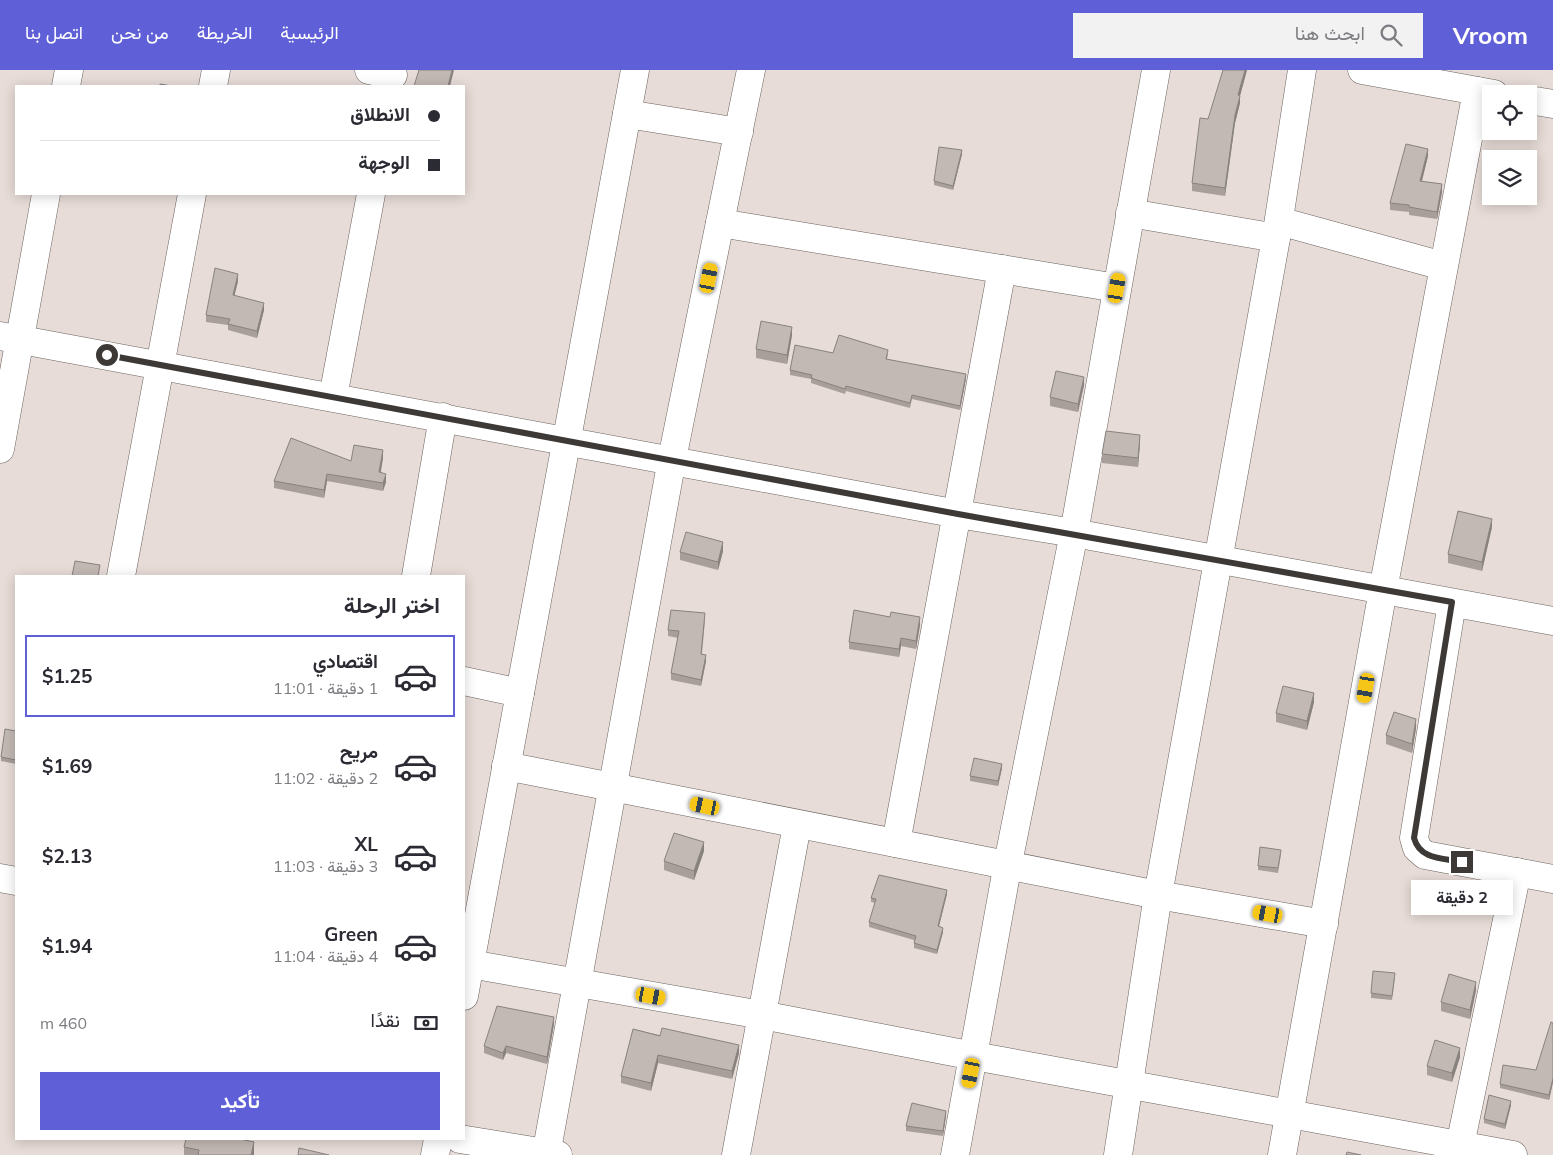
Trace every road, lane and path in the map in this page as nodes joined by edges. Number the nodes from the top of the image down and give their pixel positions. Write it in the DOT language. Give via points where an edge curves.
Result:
graph roads {
  1 [pos="69,70"];
  2 [pos="216,70"];
  3 [pos="635,70"];
  4 [pos="751,70"];
  5 [pos="1156,70"];
  6 [pos="1302,70"];
  7 [pos="1362,70"];
  8 [pos="1439,77"];
  9 [pos="66,85"];
  10 [pos="213,85"];
  11 [pos="1482,91"];
  12 [pos="1537,101"];
  13 [pos="1553,104"];
  14 [pos="1482,108"];
  15 [pos="627,114"];
  16 [pos="738,132"];
  17 [pos="46,195"];
  18 [pos="192,195"];
  19 [pos="371,195"];
  20 [pos="1130,213"];
  21 [pos="720,223"];
  22 [pos="1277,230"];
  23 [pos="1443,266"];
  24 [pos="1002,269"];
  25 [pos="1117,288"];
  26 [pos="10,338"];
  27 [pos="159,365"];
  28 [pos="333,397"];
  29 [pos="443,417"];
  30 [pos="566,440"];
  31 [pos="0,449"];
  32 [pos="672,459"];
  33 [pos="958,514"];
  34 [pos="1074,533"];
  35 [pos="1218,560"];
  36 [pos="121,575"];
  37 [pos="416,575"];
  38 [pos="1383,590"];
  39 [pos="1452,602"];
  40 [pos="1553,621"];
  41 [pos="465,681"];
  42 [pos="520,693"];
  43 [pos="506,766"];
  44 [pos="613,787"];
  45 [pos="798,825"];
  46 [pos="896,843"];
  47 [pos="1008,863"];
  48 [pos="1517,872"];
  49 [pos="0,878"];
  50 [pos="1553,879"];
  51 [pos="15,881"];
  52 [pos="1158,894"];
  53 [pos="1324,924"];
  54 [pos="467,964"];
  55 [pos="576,984"];
  56 [pos="465,985"];
  57 [pos="762,1015"];
  58 [pos="974,1056"];
  59 [pos="1129,1085"];
  60 [pos="1290,1114"];
  61 [pos="438,1140"];
  62 [pos="465,1140"];
  63 [pos="1459,1150"];
  64 [pos="550,1154"];
  65 [pos="435,1155"];
  66 [pos="736,1155"];
  67 [pos="955,1155"];
  68 [pos="1118,1155"];
  69 [pos="1282,1155"];
  70 [pos="1514,1155"];
  1 -- 9 [label="street"];
  2 -- 10 [label="street"];
  3 -- 15 [label="street"];
  4 -- 16 [label="street"];
  5 -- 20 [label="street"];
  6 -- 22 [label="street"];
  7 -- 8 [label="street"];
  8 -- 11 [label="street"];
  12 -- 13 [label="street"];
  14 -- 23 [label="street"];
  15 -- 16 [label="street"];
  15 -- 30 [label="street"];
  16 -- 21 [label="street"];
  17 -- 26 [label="street"];
  18 -- 27 [label="street"];
  19 -- 28 [label="street"];
  20 -- 22 [label="street"];
  20 -- 25 [label="street"];
  21 -- 24 [label="street"];
  21 -- 32 [label="street"];
  22 -- 23 [label="street"];
  22 -- 35 [label="street"];
  23 -- 38 [label="street"];
  24 -- 25 [label="street"];
  24 -- 33 [label="street"];
  25 -- 34 [label="street"];
  26 -- 27 [label="street"];
  26 -- 31 [label="street"];
  27 -- 28 [label="street"];
  27 -- 36 [label="street"];
  28 -- 29 [label="street"];
  29 -- 30 [label="street"];
  29 -- 37 [label="street"];
  30 -- 32 [label="street"];
  30 -- 42 [label="street"];
  32 -- 33 [label="street"];
  32 -- 44 [label="street"];
  33 -- 34 [label="street"];
  33 -- 46 [label="street"];
  34 -- 35 [label="street"];
  34 -- 47 [label="street"];
  35 -- 38 [label="street"];
  35 -- 52 [label="street"];
  38 -- 39 [label="street"];
  38 -- 53 [label="street"];
  39 -- 40 [label="street"];
  39 -- 48 [label="street" via="1414,838 1417,848 1425,855"];
  41 -- 42 [label="street"];
  42 -- 43 [label="street"];
  43 -- 44 [label="street"];
  43 -- 54 [label="street"];
  44 -- 45 [label="street"];
  44 -- 55 [label="street"];
  45 -- 46 [label="street"];
  45 -- 57 [label="street"];
  46 -- 47 [label="street"];
  47 -- 52 [label="street"];
  47 -- 58 [label="street"];
  48 -- 50 [label="street"];
  48 -- 63 [label="street"];
  49 -- 51 [label="street"];
  52 -- 53 [label="street"];
  52 -- 59 [label="street"];
  53 -- 60 [label="street"];
  54 -- 55 [label="street"];
  54 -- 56 [label="street"];
  55 -- 57 [label="street"];
  55 -- 64 [label="street"];
  57 -- 58 [label="street"];
  57 -- 66 [label="street"];
  58 -- 59 [label="street"];
  58 -- 67 [label="street"];
  59 -- 60 [label="street"];
  59 -- 68 [label="street"];
  60 -- 63 [label="street"];
  60 -- 69 [label="street"];
  61 -- 65 [label="street"];
  62 -- 64 [label="street"];
  63 -- 70 [label="street"];
}
